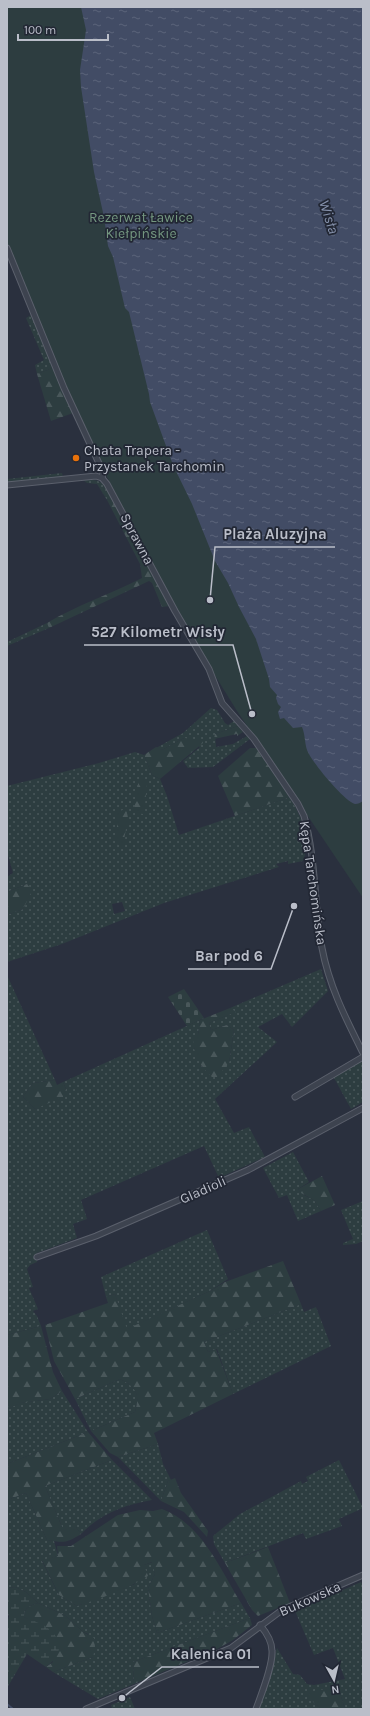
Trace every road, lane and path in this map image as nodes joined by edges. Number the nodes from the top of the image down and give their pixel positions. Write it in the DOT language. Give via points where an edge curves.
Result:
graph roads {
  1 [pos="7,248"];
  2 [pos="102,478"];
  3 [pos="7,485"];
  4 [pos="216,686"];
  5 [pos="363,1053"];
  6 [pos="363,1057"];
  7 [pos="295,1097"];
  8 [pos="363,1108"];
  9 [pos="37,1257"];
  10 [pos="363,1575"];
  11 [pos="260,1625"];
  12 [pos="86,1709"];
  13 [pos="256,1709"];
  1 -- 2 [label="street, Sprawna" via="64,388 103,472"];
  2 -- 3 [label="street" via="89,476"];
  2 -- 4 [label="street, Sprawna" via="111,490"];
  4 -- 5 [label="street, Kępa Tarchomińska" via="222,703 254,739 304,816 322,948 330,981"];
  6 -- 7 [label="street"];
  8 -- 9 [label="street, Gladioli" via="248,1170 96,1236"];
  10 -- 11 [label="street, Bukowska" via="282,1610"];
  11 -- 12 [label="street, Bukowska" via="231,1648"];
  11 -- 13 [label="street" via="266,1633 272,1651"];
}
